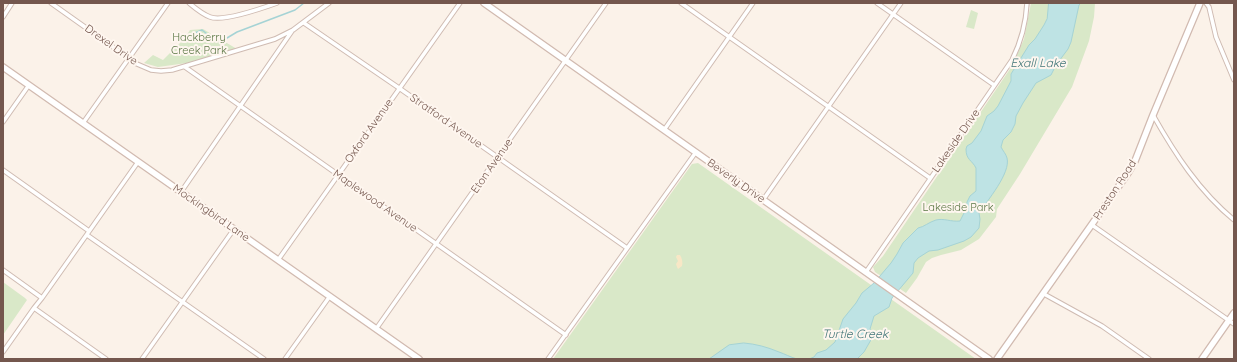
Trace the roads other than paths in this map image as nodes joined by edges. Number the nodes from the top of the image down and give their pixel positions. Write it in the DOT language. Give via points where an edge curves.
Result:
graph roads {
  1 [pos="12,3"];
  2 [pos="51,3"];
  3 [pos="168,3"];
  4 [pos="189,3"];
  5 [pos="277,3"];
  6 [pos="329,3"];
  7 [pos="460,3"];
  8 [pos="484,3"];
  9 [pos="606,3"];
  10 [pos="681,3"];
  11 [pos="753,3"];
  12 [pos="877,3"];
  13 [pos="901,3"];
  14 [pos="1027,3"];
  15 [pos="1200,3"];
  16 [pos="1206,3"];
  17 [pos="893,14"];
  18 [pos="3,17"];
  19 [pos="304,23"];
  20 [pos="293,30"];
  21 [pos="729,36"];
  22 [pos="130,58"];
  23 [pos="566,61"];
  24 [pos="3,67"];
  25 [pos="185,67"];
  26 [pos="1234,80"];
  27 [pos="29,85"];
  28 [pos="994,85"];
  29 [pos="399,88"];
  30 [pos="241,106"];
  31 [pos="829,107"];
  32 [pos="1153,115"];
  33 [pos="3,122"];
  34 [pos="84,124"];
  35 [pos="664,130"];
  36 [pos="696,152"];
  37 [pos="498,158"];
  38 [pos="138,162"];
  39 [pos="3,170"];
  40 [pos="338,175"];
  41 [pos="930,178"];
  42 [pos="181,192"];
  43 [pos="763,200"];
  44 [pos="1234,220"];
  45 [pos="1092,225"];
  46 [pos="234,229"];
  47 [pos="88,233"];
  48 [pos="436,244"];
  49 [pos="627,248"];
  50 [pos="278,260"];
  51 [pos="3,270"];
  52 [pos="866,272"];
  53 [pos="1044,294"];
  54 [pos="330,296"];
  55 [pos="42,298"];
  56 [pos="183,302"];
  57 [pos="34,308"];
  58 [pos="1234,313"];
  59 [pos="1231,322"];
  60 [pos="376,329"];
  61 [pos="566,335"];
  62 [pos="3,352"];
  63 [pos="106,359"];
  64 [pos="142,359"];
  65 [pos="264,359"];
  66 [pos="285,359"];
  67 [pos="419,359"];
  68 [pos="548,359"];
  69 [pos="989,359"];
  70 [pos="997,359"];
  71 [pos="1149,359"];
  72 [pos="1202,359"];
  1 -- 18 [label="street"];
  2 -- 22 [label="street, Drexel Drive"];
  3 -- 22 [label="street"];
  4 -- 5 [label="street" via="210,17 218,18 231,17"];
  6 -- 19 [label="street, Drexel Drive"];
  7 -- 29 [label="street, Oxford Avenue"];
  8 -- 23 [label="main road, Beverly Drive"];
  9 -- 23 [label="street, Eton Avenue"];
  10 -- 21 [label="street"];
  11 -- 21 [label="street"];
  12 -- 17 [label="street"];
  13 -- 17 [label="street"];
  14 -- 28 [label="street, Lakeside Drive" via="1023,30 1012,60"];
  15 -- 32 [label="main road, Preston Road"];
  16 -- 26 [label="street" via="1216,37"];
  17 -- 28 [label="street"];
  17 -- 31 [label="street"];
  19 -- 20 [label="street, Drexel Drive"];
  19 -- 29 [label="street, Stratford Avenue"];
  20 -- 25 [label="street, Drexel Drive" via="275,39"];
  20 -- 30 [label="street"];
  21 -- 31 [label="street"];
  21 -- 35 [label="street"];
  22 -- 25 [label="street, Drexel Drive" via="151,70"];
  22 -- 34 [label="street"];
  23 -- 35 [label="main road, Beverly Drive"];
  23 -- 37 [label="street, Eton Avenue"];
  24 -- 27 [label="main road, Mockingbird Lane"];
  25 -- 30 [label="street, Maplewood Avenue"];
  27 -- 33 [label="street"];
  27 -- 34 [label="main road, Mockingbird Lane"];
  28 -- 41 [label="street, Lakeside Drive"];
  29 -- 37 [label="street, Stratford Avenue"];
  29 -- 40 [label="street, Oxford Avenue"];
  30 -- 40 [label="street, Maplewood Avenue"];
  30 -- 42 [label="street"];
  31 -- 41 [label="street"];
  31 -- 43 [label="street"];
  32 -- 44 [label="street" via="1194,179"];
  32 -- 45 [label="main road, Preston Road" via="1135,161"];
  34 -- 38 [label="main road, Mockingbird Lane"];
  35 -- 36 [label="main road, Beverly Drive"];
  36 -- 43 [label="main road, Beverly Drive"];
  36 -- 49 [label="street"];
  37 -- 48 [label="street, Eton Avenue"];
  37 -- 49 [label="street, Stratford Avenue"];
  38 -- 42 [label="main road, Mockingbird Lane"];
  38 -- 47 [label="street"];
  39 -- 47 [label="street"];
  40 -- 48 [label="street, Maplewood Avenue"];
  40 -- 50 [label="street, Oxford Avenue"];
  41 -- 52 [label="street, Lakeside Drive"];
  42 -- 46 [label="main road, Mockingbird Lane"];
  43 -- 52 [label="main road, Beverly Drive"];
  45 -- 53 [label="main road, Preston Road"];
  45 -- 59 [label="street"];
  46 -- 50 [label="main road, Mockingbird Lane"];
  46 -- 56 [label="street"];
  47 -- 55 [label="street"];
  47 -- 56 [label="street"];
  48 -- 60 [label="street, Eton Avenue"];
  48 -- 61 [label="street, Maplewood Avenue"];
  49 -- 61 [label="street"];
  50 -- 54 [label="main road, Mockingbird Lane"];
  51 -- 55 [label="street"];
  52 -- 69 [label="main road, Beverly Drive"];
  53 -- 70 [label="main road, Preston Road"];
  53 -- 71 [label="street" via="1102,326"];
  54 -- 60 [label="main road, Mockingbird Lane"];
  54 -- 66 [label="street"];
  55 -- 57 [label="street"];
  56 -- 64 [label="street"];
  56 -- 65 [label="street"];
  57 -- 62 [label="street"];
  57 -- 63 [label="street"];
  58 -- 59 [label="main road"];
  59 -- 72 [label="main road"];
  60 -- 67 [label="main road, Mockingbird Lane"];
  61 -- 68 [label="street"];
}
